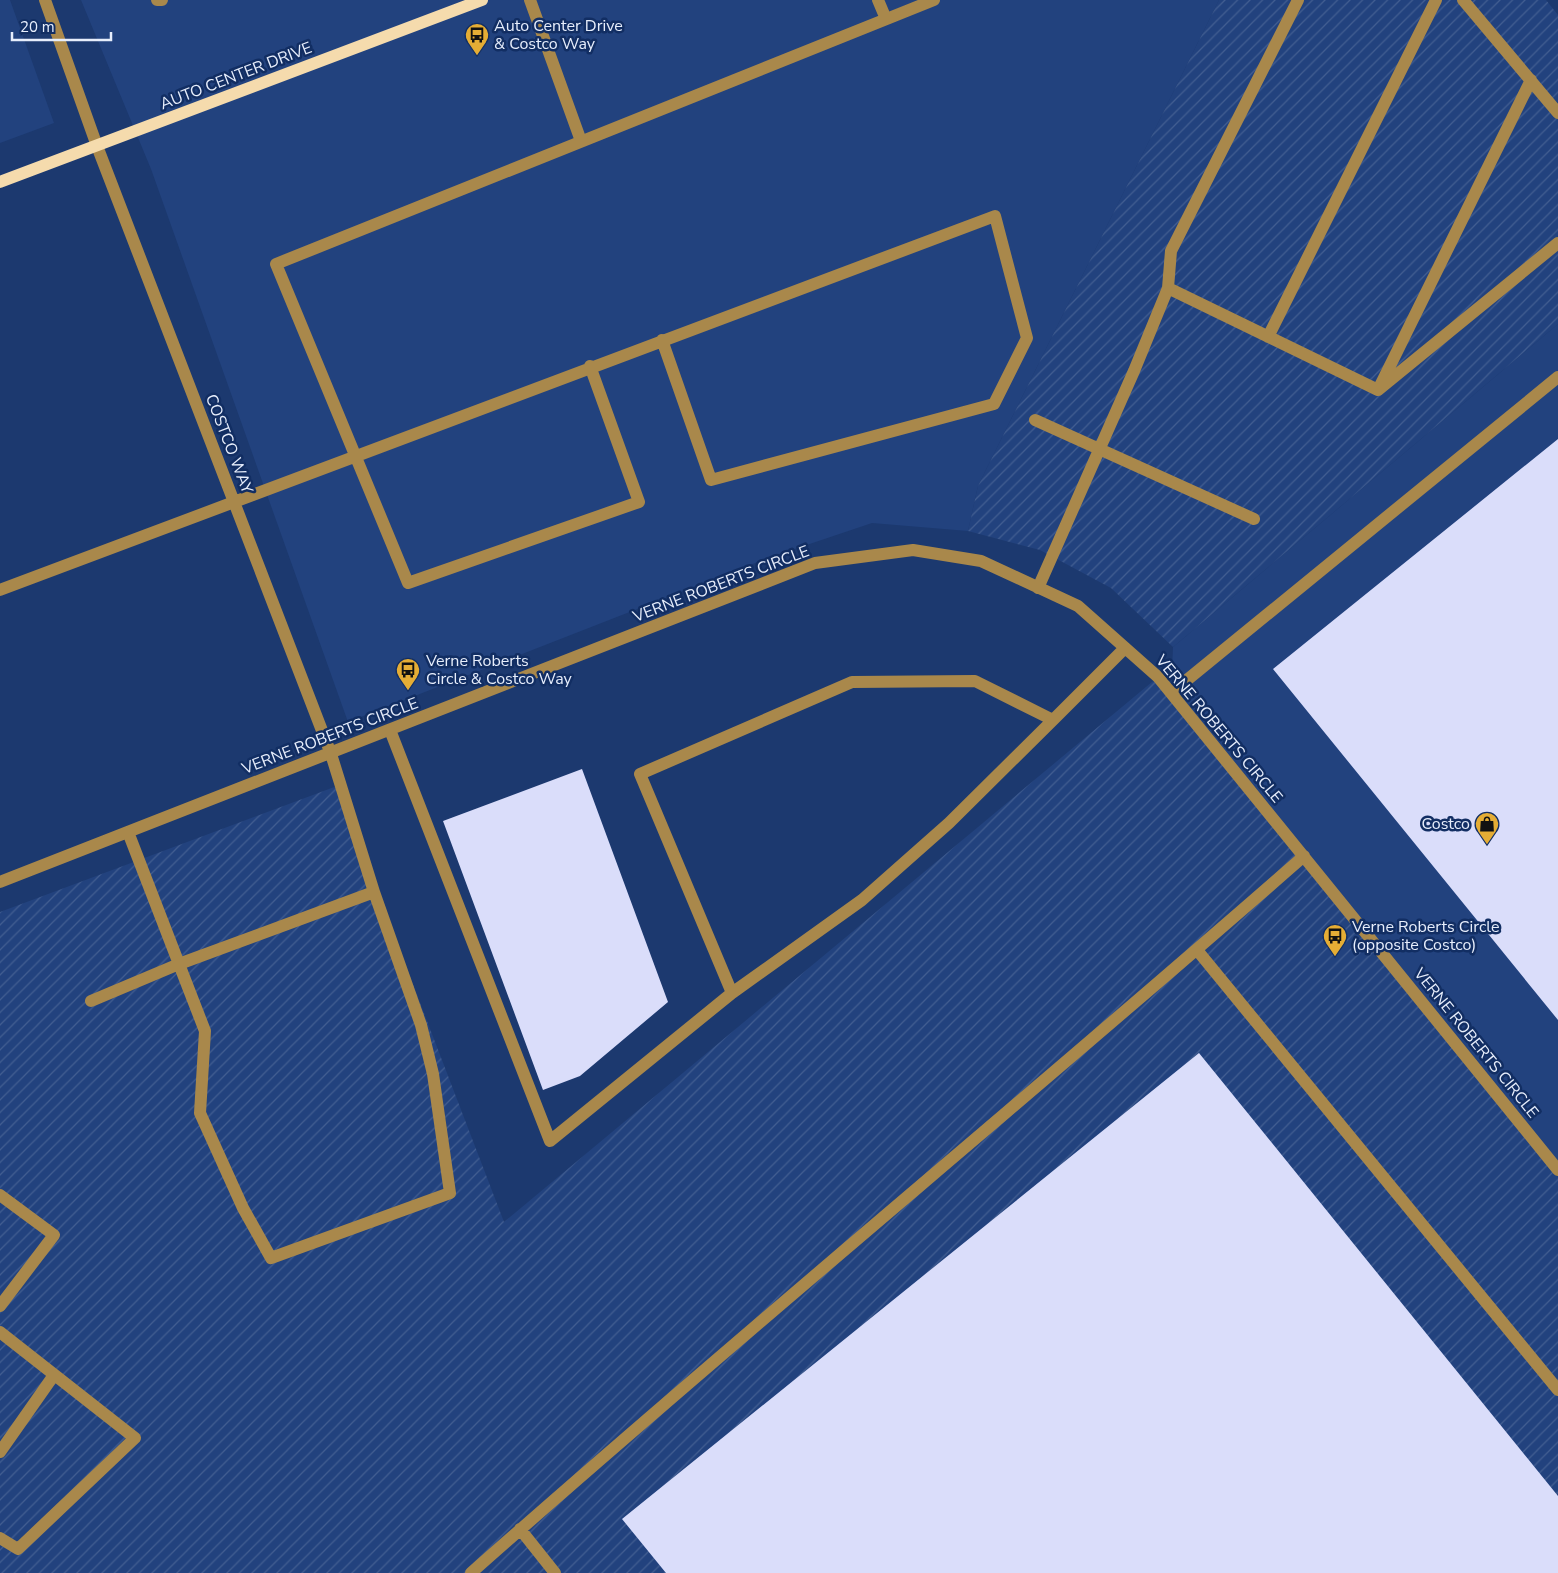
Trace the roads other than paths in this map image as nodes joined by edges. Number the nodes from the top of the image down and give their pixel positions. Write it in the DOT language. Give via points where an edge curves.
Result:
graph roads {
  1 [pos="45,0"];
  2 [pos="157,0"];
  3 [pos="162,0"];
  4 [pos="482,0"];
  5 [pos="530,0"];
  6 [pos="878,0"];
  7 [pos="934,0"];
  8 [pos="1298,0"];
  9 [pos="1436,0"];
  10 [pos="1463,0"];
  11 [pos="886,19"];
  12 [pos="1531,80"];
  13 [pos="1558,113"];
  14 [pos="581,142"];
  15 [pos="98,146"];
  16 [pos="0,182"];
  17 [pos="1558,243"];
  18 [pos="1168,288"];
  19 [pos="1268,337"];
  20 [pos="662,340"];
  21 [pos="590,366"];
  22 [pos="1558,378"];
  23 [pos="1378,390"];
  24 [pos="1034,420"];
  25 [pos="1100,450"];
  26 [pos="354,455"];
  27 [pos="234,501"];
  28 [pos="1254,519"];
  29 [pos="1038,588"];
  30 [pos="0,590"];
  31 [pos="1125,648"];
  32 [pos="1171,693"];
  33 [pos="1053,720"];
  34 [pos="390,730"];
  35 [pos="331,754"];
  36 [pos="128,832"];
  37 [pos="1304,856"];
  38 [pos="0,882"];
  39 [pos="374,892"];
  40 [pos="1197,950"];
  41 [pos="179,964"];
  42 [pos="732,994"];
  43 [pos="91,1000"];
  44 [pos="1558,1170"];
  45 [pos="0,1196"];
  46 [pos="0,1306"];
  47 [pos="0,1332"];
  48 [pos="54,1375"];
  49 [pos="1558,1390"];
  50 [pos="0,1452"];
  51 [pos="520,1529"];
  52 [pos="0,1538"];
  53 [pos="471,1573"];
  54 [pos="555,1573"];
  1 -- 15 [label="street, COSTCO WAY"];
  2 -- 3 [label="street"];
  4 -- 15 [label="main road, AUTO CENTER DRIVE"];
  5 -- 14 [label="street"];
  6 -- 11 [label="street"];
  7 -- 11 [label="street"];
  8 -- 18 [label="street" via="1171,251"];
  9 -- 19 [label="street"];
  10 -- 12 [label="street"];
  11 -- 14 [label="street"];
  12 -- 13 [label="street"];
  12 -- 23 [label="street"];
  14 -- 26 [label="street" via="276,264"];
  15 -- 16 [label="main road, AUTO CENTER DRIVE"];
  15 -- 27 [label="street, COSTCO WAY"];
  17 -- 23 [label="street"];
  18 -- 19 [label="street"];
  18 -- 25 [label="street"];
  19 -- 23 [label="street"];
  20 -- 20 [label="street" via="711,480 994,404 1027,338 994,216"];
  20 -- 21 [label="street"];
  21 -- 26 [label="street"];
  21 -- 26 [label="street" via="639,502 408,583"];
  22 -- 32 [label="street"];
  24 -- 25 [label="street"];
  25 -- 28 [label="street"];
  25 -- 29 [label="street"];
  26 -- 27 [label="street"];
  27 -- 30 [label="street"];
  27 -- 35 [label="street, COSTCO WAY"];
  29 -- 31 [label="street, VERNE ROBERTS CIRCLE" via="1078,606"];
  29 -- 34 [label="street, VERNE ROBERTS CIRCLE" via="981,561 913,550 815,563"];
  31 -- 32 [label="street, VERNE ROBERTS CIRCLE"];
  31 -- 33 [label="street"];
  32 -- 37 [label="street, VERNE ROBERTS CIRCLE"];
  33 -- 42 [label="street" via="949,823 862,900"];
  33 -- 42 [label="street" via="975,680 852,682 640,774"];
  34 -- 35 [label="street, VERNE ROBERTS CIRCLE"];
  34 -- 42 [label="street" via="550,1141"];
  35 -- 36 [label="street, VERNE ROBERTS CIRCLE"];
  35 -- 39 [label="street, COSTCO WAY"];
  36 -- 38 [label="street, VERNE ROBERTS CIRCLE"];
  36 -- 41 [label="street"];
  37 -- 40 [label="street"];
  37 -- 44 [label="street, VERNE ROBERTS CIRCLE"];
  39 -- 41 [label="street"];
  39 -- 41 [label="street, COSTCO WAY" via="423,1034 433,1074 450,1194 271,1258 243,1208 200,1113 205,1031"];
  40 -- 49 [label="street"];
  40 -- 51 [label="street" via="676,1392"];
  41 -- 43 [label="street"];
  45 -- 46 [label="street" via="54,1235"];
  47 -- 48 [label="street"];
  48 -- 50 [label="street"];
  48 -- 52 [label="street" via="135,1438 18,1549"];
  51 -- 53 [label="street"];
  51 -- 54 [label="street"];
}
